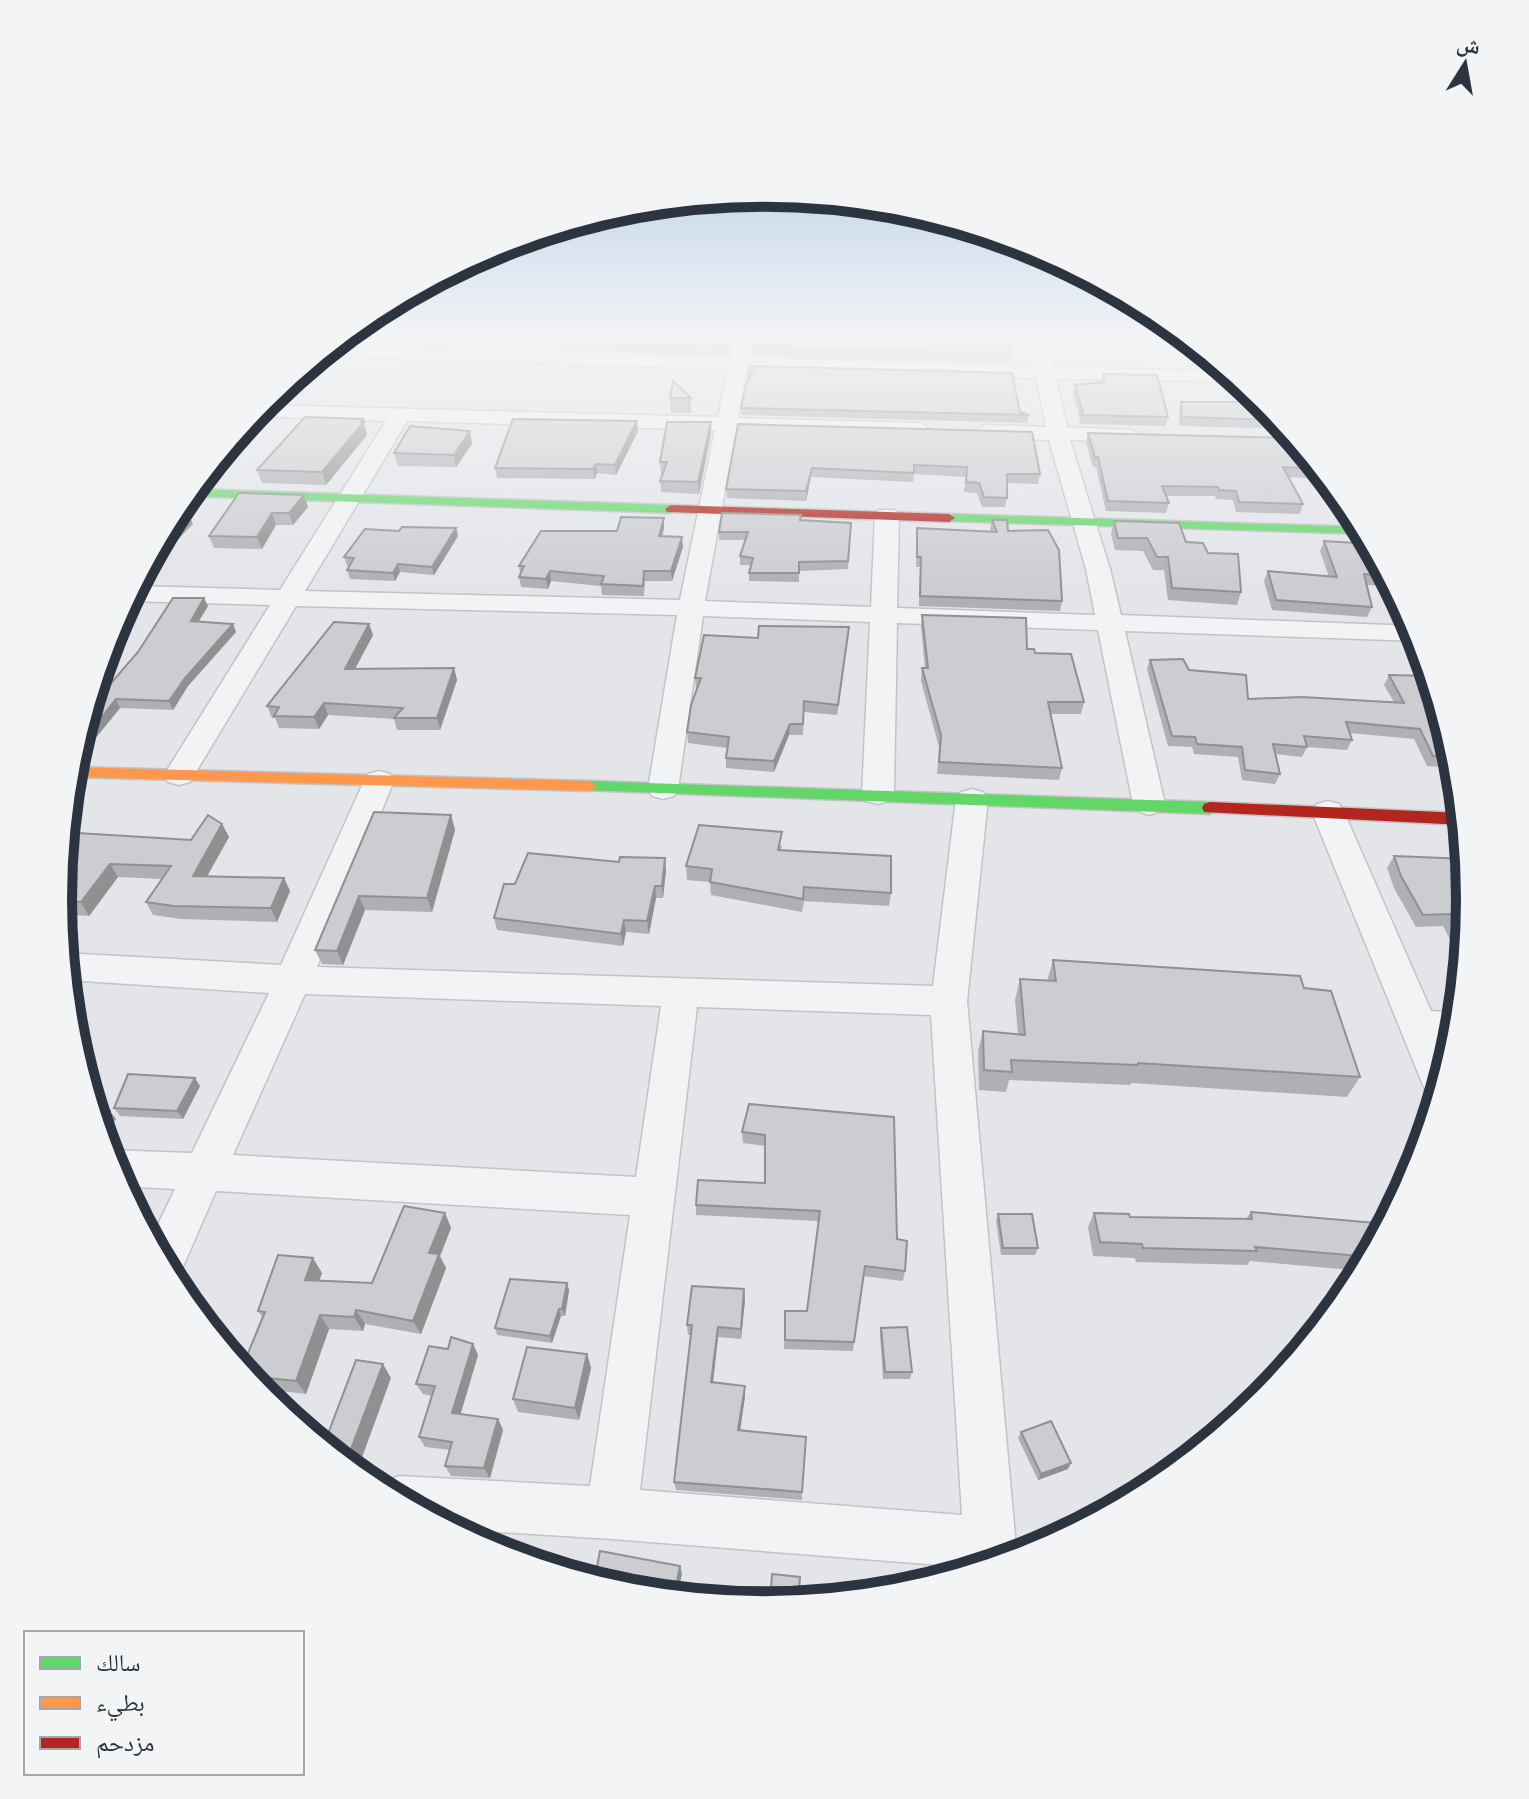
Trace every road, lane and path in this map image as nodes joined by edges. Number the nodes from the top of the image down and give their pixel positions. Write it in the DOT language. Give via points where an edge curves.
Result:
graph roads {
  1 [pos="397,420"];
  2 [pos="602,420"];
  3 [pos="728,420"];
  4 [pos="1055,420"];
  5 [pos="727,423"];
  6 [pos="1058,434"];
  7 [pos="1153,436"];
  8 [pos="204,494"];
  9 [pos="350,499"];
  10 [pos="709,510"];
  11 [pos="887,515"];
  12 [pos="1086,522"];
  13 [pos="1350,531"];
  14 [pos="142,594"];
  15 [pos="288,598"];
  16 [pos="691,608"];
  17 [pos="882,616"];
  18 [pos="1110,624"];
  19 [pos="1404,634"];
  20 [pos="84,772"];
  21 [pos="179,775"];
  22 [pos="379,781"];
  23 [pos="663,789"];
  24 [pos="878,794"];
  25 [pos="972,799"];
  26 [pos="1149,804"];
  27 [pos="1328,812"];
  28 [pos="1452,818"];
  29 [pos="75,967"];
  30 [pos="293,980"];
  31 [pos="681,991"];
  32 [pos="949,1001"];
  33 [pos="1418,1026"];
  34 [pos="1445,1027"];
  35 [pos="1436,1068"];
  36 [pos="126,1168"];
  37 [pos="203,1173"];
  38 [pos="654,1197"];
  39 [pos="168,1250"];
  40 [pos="424,1502"];
  41 [pos="612,1513"];
  42 [pos="990,1554"];
  1 -- 9 [label="street"];
  2 -- 5 [label="street"];
  3 -- 5 [label="street"];
  4 -- 6 [label="street"];
  5 -- 6 [label="street"];
  5 -- 10 [label="street"];
  6 -- 7 [label="street"];
  6 -- 12 [label="street"];
  8 -- 9 [label="main road"];
  9 -- 10 [label="main road"];
  9 -- 15 [label="street"];
  10 -- 11 [label="main road"];
  10 -- 16 [label="street"];
  11 -- 12 [label="main road"];
  11 -- 17 [label="street"];
  12 -- 13 [label="main road"];
  12 -- 18 [label="street"];
  14 -- 15 [label="street"];
  15 -- 16 [label="street"];
  15 -- 21 [label="street"];
  16 -- 17 [label="street"];
  16 -- 23 [label="street"];
  17 -- 18 [label="street"];
  17 -- 24 [label="street"];
  18 -- 19 [label="street"];
  18 -- 26 [label="street"];
  20 -- 21 [label="main road"];
  21 -- 22 [label="main road"];
  22 -- 23 [label="main road"];
  22 -- 30 [label="street"];
  23 -- 24 [label="main road"];
  24 -- 25 [label="main road"];
  25 -- 26 [label="main road"];
  25 -- 32 [label="street"];
  26 -- 27 [label="main road"];
  27 -- 28 [label="main road"];
  27 -- 33 [label="street"];
  29 -- 30 [label="street"];
  30 -- 31 [label="street"];
  30 -- 37 [label="street"];
  31 -- 32 [label="street"];
  31 -- 38 [label="street"];
  32 -- 42 [label="street"];
  33 -- 34 [label="street"];
  33 -- 35 [label="street"];
  36 -- 37 [label="street"];
  37 -- 38 [label="street"];
  37 -- 39 [label="street"];
  38 -- 41 [label="street"];
  40 -- 41 [label="street"];
  41 -- 42 [label="street"];
}
